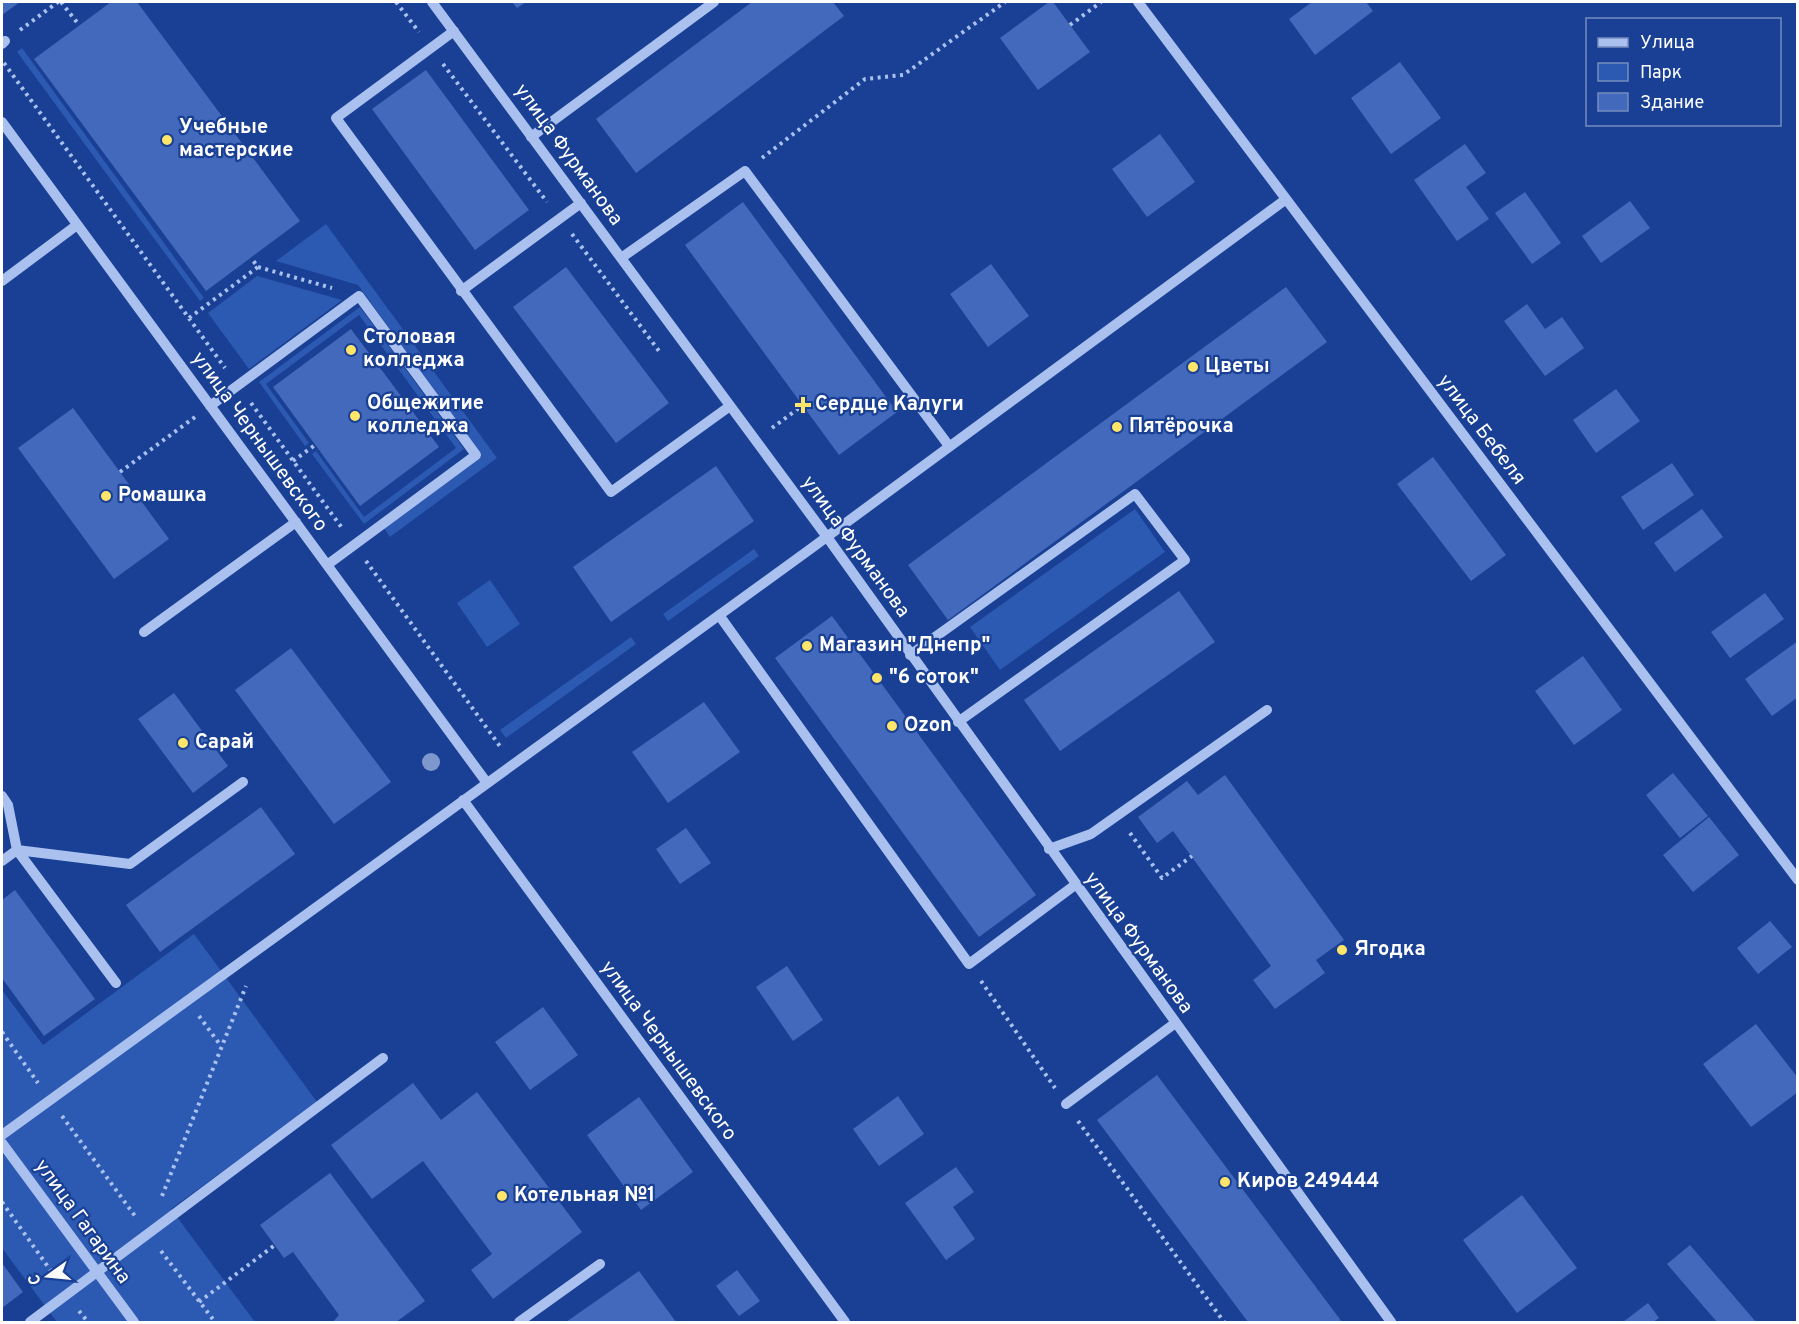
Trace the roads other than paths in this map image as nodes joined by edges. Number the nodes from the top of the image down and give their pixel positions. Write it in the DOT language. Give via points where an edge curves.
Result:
graph roads {
  1 [pos="432,2"];
  2 [pos="714,2"];
  3 [pos="1138,2"];
  4 [pos="454,31"];
  5 [pos="2,122"];
  6 [pos="531,136"];
  7 [pos="1285,200"];
  8 [pos="581,203"];
  9 [pos="77,225"];
  10 [pos="621,258"];
  11 [pos="2,281"];
  12 [pos="461,291"];
  13 [pos="210,406"];
  14 [pos="730,406"];
  15 [pos="949,446"];
  16 [pos="296,522"];
  17 [pos="827,537"];
  18 [pos="327,565"];
  19 [pos="719,615"];
  20 [pos="144,632"];
  21 [pos="910,655"];
  22 [pos="1267,710"];
  23 [pos="958,722"];
  24 [pos="243,782"];
  25 [pos="487,783"];
  26 [pos="2,796"];
  27 [pos="463,800"];
  28 [pos="1049,849"];
  29 [pos="17,850"];
  30 [pos="2,861"];
  31 [pos="1797,880"];
  32 [pos="1075,885"];
  33 [pos="116,983"];
  34 [pos="1174,1024"];
  35 [pos="383,1058"];
  36 [pos="1066,1104"];
  37 [pos="2,1134"];
  38 [pos="2,1143"];
  39 [pos="600,1264"];
  40 [pos="96,1271"];
  41 [pos="30,1323"];
  42 [pos="134,1323"];
  43 [pos="519,1323"];
  44 [pos="845,1323"];
  45 [pos="1391,1323"];
  1 -- 4 [label="street, улица Фурманова"];
  2 -- 6 [label="street"];
  3 -- 7 [label="street, улица Бебеля"];
  4 -- 6 [label="street, улица Фурманова"];
  4 -- 12 [label="street" via="336,118"];
  5 -- 9 [label="street, улица Чернышевского"];
  6 -- 8 [label="street, улица Фурманова"];
  7 -- 15 [label="street"];
  7 -- 31 [label="street, улица Бебеля"];
  8 -- 10 [label="street, улица Фурманова"];
  8 -- 12 [label="street"];
  9 -- 11 [label="street"];
  9 -- 13 [label="street, улица Чернышевского"];
  10 -- 14 [label="street, улица Фурманова"];
  10 -- 15 [label="street" via="745,171"];
  12 -- 14 [label="street" via="611,492"];
  13 -- 16 [label="street, улица Чернышевского"];
  13 -- 18 [label="street" via="359,296 476,455"];
  14 -- 17 [label="street, улица Фурманова"];
  15 -- 17 [label="street"];
  16 -- 18 [label="street, улица Чернышевского"];
  16 -- 20 [label="street"];
  17 -- 19 [label="street"];
  17 -- 21 [label="street, улица Фурманова"];
  18 -- 25 [label="street, улица Чернышевского"];
  19 -- 25 [label="street"];
  19 -- 32 [label="street" via="969,964"];
  21 -- 23 [label="street, улица Фурманова"];
  21 -- 23 [label="street" via="1135,494 1185,560"];
  22 -- 28 [label="street" via="1091,834"];
  23 -- 28 [label="street, улица Фурманова"];
  24 -- 29 [label="street" via="130,864"];
  25 -- 27 [label="street"];
  26 -- 29 [label="street" via="8,805"];
  27 -- 37 [label="street"];
  27 -- 44 [label="street, улица Чернышевского"];
  28 -- 32 [label="street, улица Фурманова"];
  29 -- 30 [label="street"];
  29 -- 33 [label="street"];
  32 -- 34 [label="street, улица Фурманова"];
  34 -- 36 [label="street"];
  34 -- 45 [label="street, улица Фурманова"];
  35 -- 40 [label="street"];
  38 -- 40 [label="street, улица Гагарина"];
  39 -- 43 [label="street"];
  40 -- 41 [label="street"];
  40 -- 42 [label="street, улица Гагарина"];
}
